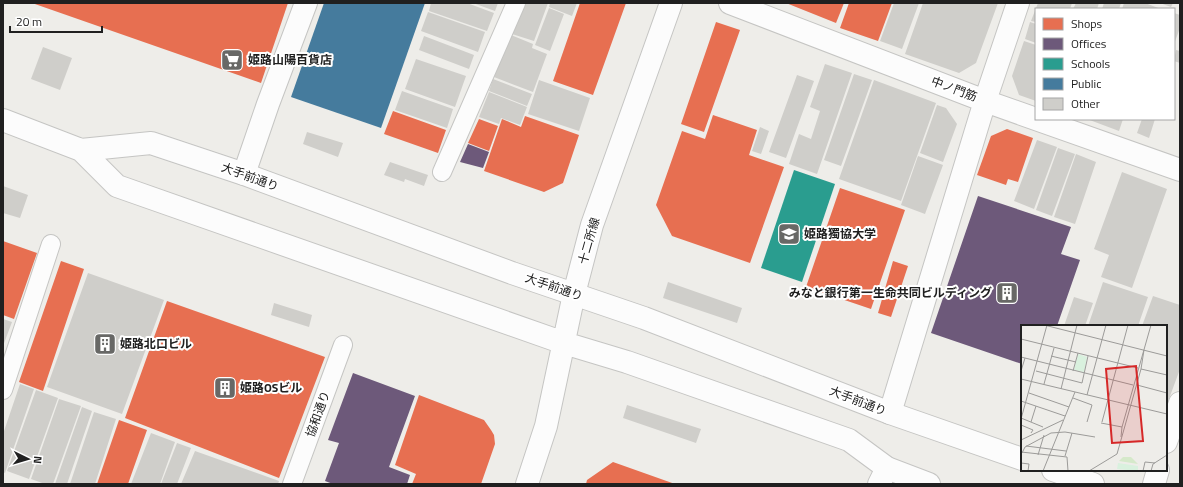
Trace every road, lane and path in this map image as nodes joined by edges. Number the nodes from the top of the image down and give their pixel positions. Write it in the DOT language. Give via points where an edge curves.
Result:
graph roads {
  1 [pos="306,3"];
  2 [pos="516,3"];
  3 [pos="671,3"];
  4 [pos="730,3"];
  5 [pos="1018,3"];
  6 [pos="985,101"];
  7 [pos="1035,119"];
  8 [pos="3,120"];
  9 [pos="1039,120"];
  10 [pos="82,150"];
  11 [pos="1180,170"];
  12 [pos="442,172"];
  13 [pos="244,174"];
  14 [pos="51,244"];
  15 [pos="574,294"];
  16 [pos="564,343"];
  17 [pos="343,345"];
  18 [pos="3,390"];
  19 [pos="1180,403"];
  20 [pos="890,413"];
  21 [pos="1167,439"];
  22 [pos="1021,459"];
  23 [pos="1056,471"];
  24 [pos="1158,471"];
  25 [pos="883,476"];
  26 [pos="292,484"];
  27 [pos="527,484"];
  28 [pos="929,484"];
  29 [pos="1093,484"];
  30 [pos="1154,484"];
  1 -- 13 [label="street"];
  2 -- 12 [label="street"];
  3 -- 15 [label="street, 十二所線" via="592,225"];
  4 -- 6 [label="street, 中ノ門筋"];
  5 -- 6 [label="street"];
  6 -- 7 [label="street, 中ノ門筋"];
  6 -- 20 [label="street"];
  8 -- 10 [label="street, 大手前通り"];
  9 -- 11 [label="street, 中ノ門筋"];
  10 -- 13 [label="street, 大手前通り" via="151,143"];
  10 -- 16 [label="street, 大手前通り" via="117,186"];
  13 -- 15 [label="street, 大手前通り"];
  14 -- 18 [label="street"];
  15 -- 16 [label="street, 十二所線"];
  15 -- 20 [label="street, 大手前通り" via="644,318"];
  16 -- 25 [label="street, 大手前通り" via="849,440"];
  16 -- 27 [label="street, 十二所線" via="546,426"];
  17 -- 26 [label="street, 協和通り"];
  19 -- 21 [label="street"];
  20 -- 22 [label="street, 大手前通り"];
  23 -- 29 [label="street"];
  24 -- 30 [label="street"];
  25 -- 28 [label="street, 大手前通り"];
}
